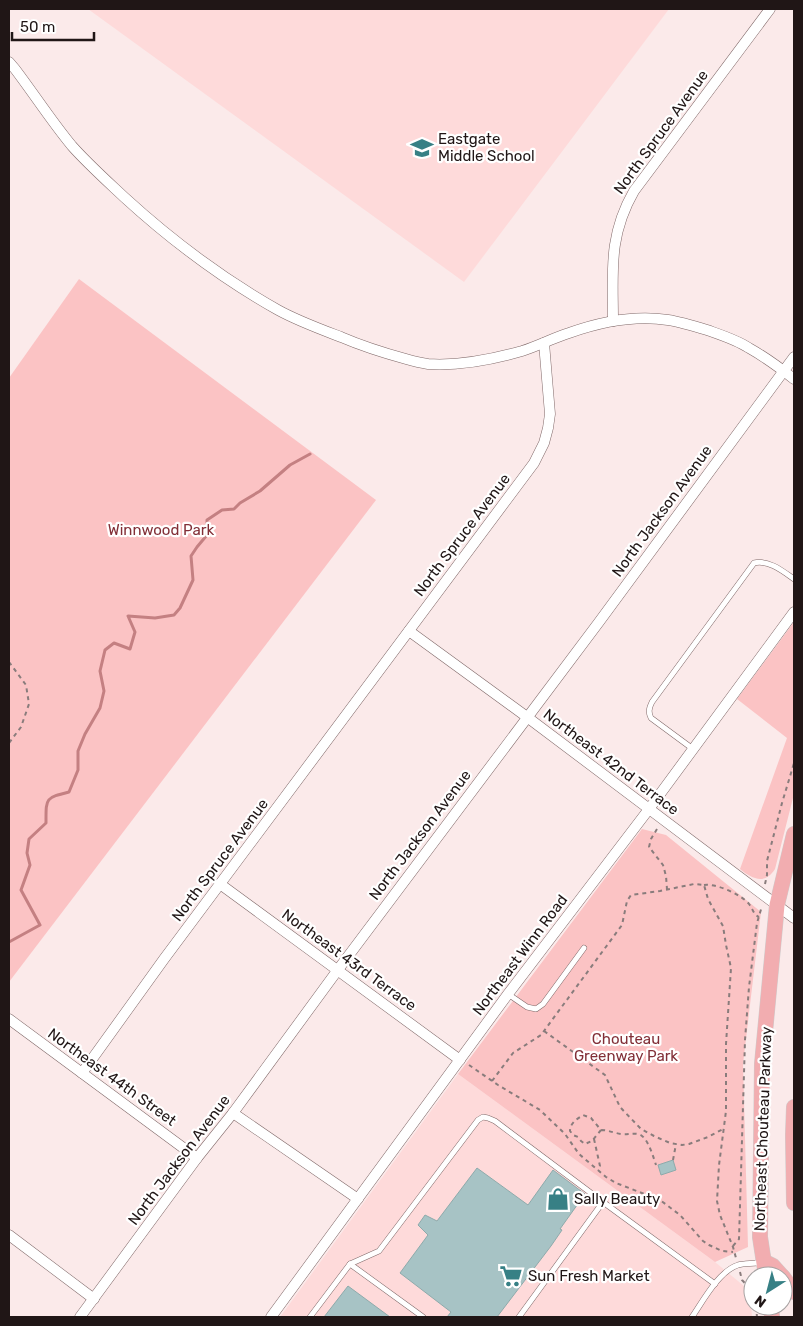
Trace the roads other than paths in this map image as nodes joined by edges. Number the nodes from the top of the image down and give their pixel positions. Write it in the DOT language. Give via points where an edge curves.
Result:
graph roads {
  1 [pos="770,9"];
  2 [pos="9,62"];
  3 [pos="613,321"];
  4 [pos="544,343"];
  5 [pos="794,357"];
  6 [pos="783,371"];
  7 [pos="794,379"];
  8 [pos="794,579"];
  9 [pos="794,612"];
  10 [pos="409,631"];
  11 [pos="527,717"];
  12 [pos="693,749"];
  13 [pos="649,808"];
  14 [pos="794,834"];
  15 [pos="220,884"];
  16 [pos="777,905"];
  17 [pos="794,918"];
  18 [pos="584,948"];
  19 [pos="337,971"];
  20 [pos="508,994"];
  21 [pos="9,1020"];
  22 [pos="460,1060"];
  23 [pos="82,1073"];
  24 [pos="794,1107"];
  25 [pos="233,1113"];
  26 [pos="198,1158"];
  27 [pos="358,1199"];
  28 [pos="602,1202"];
  29 [pos="794,1203"];
  30 [pos="9,1235"];
  31 [pos="350,1264"];
  32 [pos="745,1266"];
  33 [pos="765,1266"];
  34 [pos="715,1284"];
  35 [pos="94,1299"];
  36 [pos="80,1317"];
  37 [pos="271,1317"];
  38 [pos="310,1317"];
  39 [pos="423,1317"];
  40 [pos="519,1317"];
  41 [pos="692,1317"];
  1 -- 3 [label="street, North Spruce Avenue" via="627,204 614,244"];
  2 -- 4 [label="street" via="72,146 104,178 209,266 280,310 354,342 426,364 480,360"];
  3 -- 4 [label="street" via="576,330"];
  3 -- 6 [label="street" via="643,319 686,324 748,347"];
  4 -- 10 [label="street, North Spruce Avenue" via="550,414 538,456"];
  5 -- 6 [label="street, North Jackson Avenue"];
  6 -- 7 [label="street"];
  6 -- 11 [label="street, North Jackson Avenue"];
  8 -- 12 [label="lane" via="770,565 754,563 652,702 649,713 652,718"];
  9 -- 12 [label="street, Northeast Winn Road"];
  10 -- 11 [label="street, Northeast 42nd Terrace"];
  10 -- 15 [label="street, North Spruce Avenue"];
  11 -- 13 [label="street, Northeast 42nd Terrace"];
  11 -- 19 [label="street, North Jackson Avenue"];
  12 -- 13 [label="street, Northeast Winn Road"];
  13 -- 16 [label="street, Northeast 42nd Terrace"];
  13 -- 20 [label="street, Northeast Winn Road"];
  14 -- 16 [label="main road, Northeast Chouteau Parkway"];
  15 -- 19 [label="street, Northeast 43rd Terrace"];
  15 -- 23 [label="street, North Spruce Avenue"];
  16 -- 17 [label="street, Northeast 42nd Terrace"];
  16 -- 33 [label="main road, Northeast Chouteau Parkway" via="762,1064 760,1237"];
  18 -- 20 [label="lane" via="543,1004 527,1008"];
  19 -- 22 [label="street, Northeast 43rd Terrace"];
  19 -- 25 [label="street, North Jackson Avenue"];
  20 -- 22 [label="street, Northeast Winn Road"];
  21 -- 23 [label="street, Northeast 44th Street"];
  22 -- 27 [label="street, Northeast Winn Road"];
  23 -- 26 [label="street, Northeast 44th Street"];
  24 -- 29 [label="main road, Northeast Chouteau Parkway"];
  25 -- 26 [label="street, North Jackson Avenue"];
  25 -- 27 [label="street"];
  26 -- 35 [label="street, North Jackson Avenue"];
  27 -- 37 [label="street, Northeast Winn Road"];
  28 -- 31 [label="lane" via="495,1121 483,1117 379,1251"];
  28 -- 34 [label="lane"];
  28 -- 40 [label="lane"];
  30 -- 35 [label="street"];
  31 -- 38 [label="lane"];
  31 -- 39 [label="lane"];
  32 -- 34 [label="lane" via="738,1265 726,1271"];
  34 -- 41 [label="lane"];
  35 -- 36 [label="street, North Jackson Avenue"];
}
